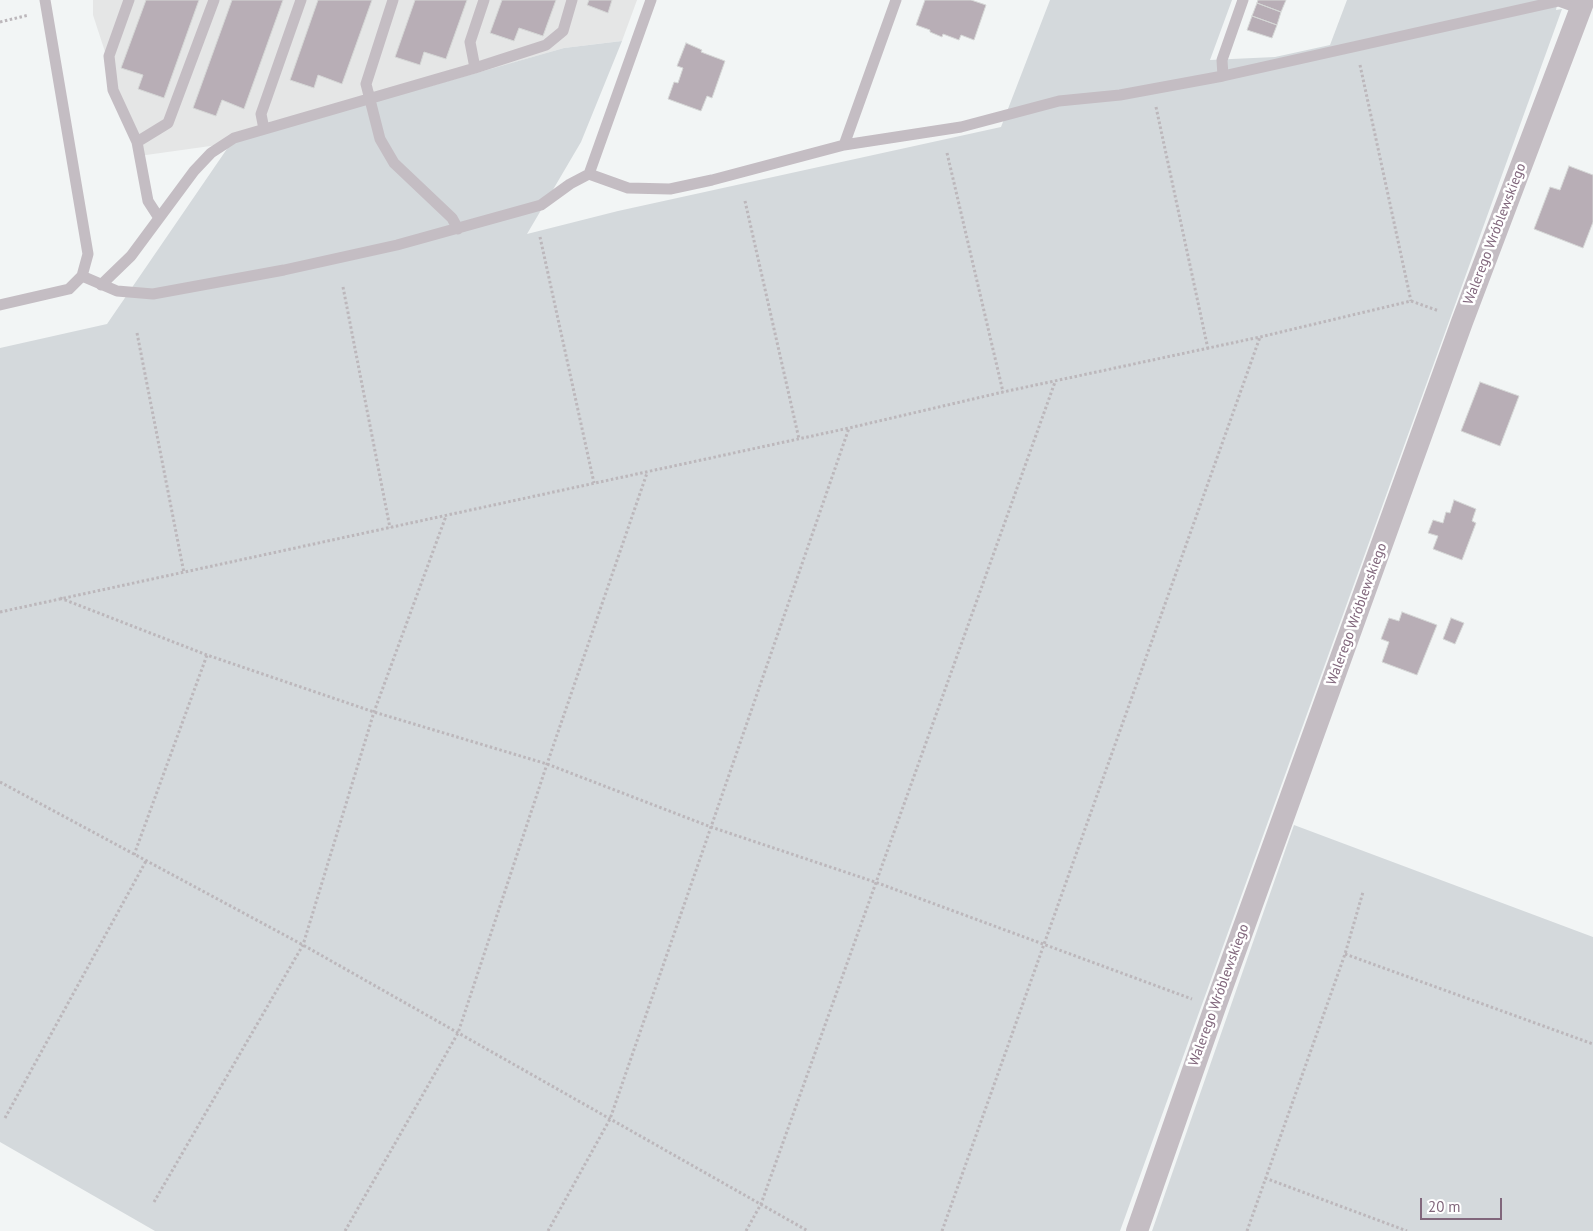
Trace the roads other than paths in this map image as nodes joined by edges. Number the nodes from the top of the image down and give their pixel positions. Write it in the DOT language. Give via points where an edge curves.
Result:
graph roads {
  1 [pos="129,0"];
  2 [pos="214,0"];
  3 [pos="301,0"];
  4 [pos="392,0"];
  5 [pos="484,0"];
  6 [pos="572,0"];
  7 [pos="651,0"];
  8 [pos="896,0"];
  9 [pos="1244,0"];
  10 [pos="1583,4"];
  11 [pos="46,5"];
  12 [pos="475,68"];
  13 [pos="1223,76"];
  14 [pos="370,100"];
  15 [pos="264,129"];
  16 [pos="137,142"];
  17 [pos="844,145"];
  18 [pos="589,174"];
  19 [pos="159,218"];
  20 [pos="458,229"];
  21 [pos="82,276"];
  22 [pos="101,285"];
  23 [pos="0,305"];
  24 [pos="1136,1231"];
  1 -- 16 [label="lane" via="109,56 113,90"];
  2 -- 16 [label="lane" via="168,123"];
  3 -- 15 [label="lane" via="261,114"];
  4 -- 14 [label="lane" via="366,84"];
  5 -- 12 [label="lane" via="470,42"];
  6 -- 12 [label="lane" via="562,30 546,45"];
  7 -- 18 [label="lane"];
  8 -- 17 [label="lane"];
  9 -- 13 [label="lane" via="1222,60"];
  10 -- 13 [label="lane" via="1559,1"];
  10 -- 24 [label="street, Walerego Wróblewskiego" via="1462,322"];
  11 -- 21 [label="lane" via="88,254"];
  12 -- 14 [label="lane"];
  13 -- 17 [label="lane" via="1120,95 1059,101 961,127"];
  14 -- 15 [label="lane"];
  14 -- 20 [label="lane" via="380,139 394,163 452,218"];
  15 -- 19 [label="lane" via="234,138 211,153"];
  16 -- 19 [label="lane" via="148,200"];
  17 -- 18 [label="lane" via="670,189 628,188"];
  18 -- 20 [label="lane" via="541,205"];
  19 -- 22 [label="lane" via="131,256"];
  20 -- 22 [label="lane" via="322,262 153,294 117,291"];
  21 -- 22 [label="lane"];
  21 -- 23 [label="lane" via="69,289"];
}
